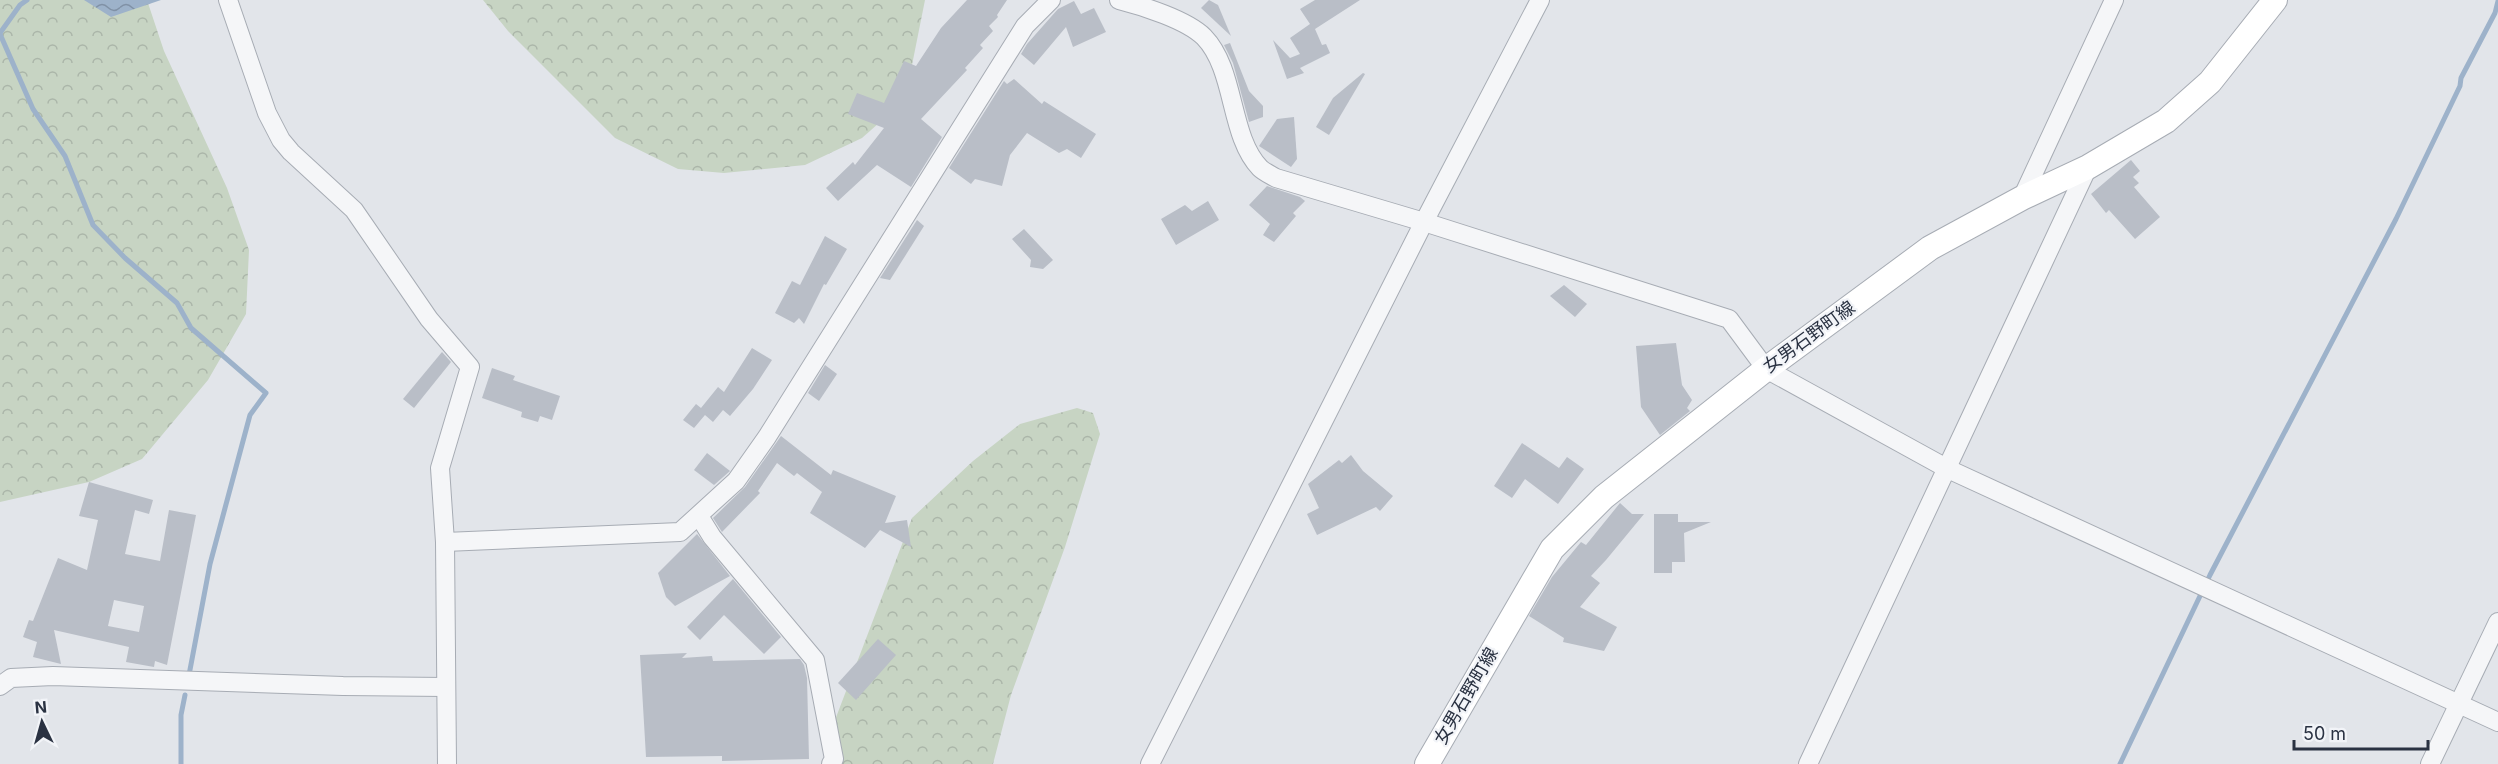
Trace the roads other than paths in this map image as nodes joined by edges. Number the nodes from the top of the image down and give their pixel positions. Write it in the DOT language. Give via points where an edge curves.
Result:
graph roads {
  1 [pos="228,0"];
  2 [pos="1051,0"];
  3 [pos="1540,0"];
  4 [pos="2114,0"];
  5 [pos="2275,0"];
  6 [pos="1128,1"];
  7 [pos="2088,167"];
  8 [pos="2022,198"];
  9 [pos="1424,222"];
  10 [pos="1766,369"];
  11 [pos="1948,469"];
  12 [pos="699,516"];
  13 [pos="445,542"];
  14 [pos="2498,622"];
  15 [pos="0,686"];
  16 [pos="446,687"];
  17 [pos="2459,703"];
  18 [pos="2498,722"];
  19 [pos="447,764"];
  20 [pos="831,764"];
  21 [pos="1150,764"];
  22 [pos="1426,764"];
  23 [pos="1808,764"];
  24 [pos="2430,764"];
  1 -- 13 [label="street" via="267,112 281,140 354,210 429,319 470,367 440,468"];
  2 -- 12 [label="street" via="1013,44 767,436 736,481"];
  3 -- 9 [label="street"];
  4 -- 8 [label="street"];
  5 -- 7 [label="main road, 女男石野町線" via="2211,82 2166,121"];
  6 -- 9 [label="street" via="1190,27 1217,54 1249,152 1261,169 1276,178"];
  7 -- 8 [label="main road, 女男石野町線"];
  7 -- 11 [label="street"];
  8 -- 10 [label="main road, 女男石野町線" via="1930,248"];
  9 -- 10 [label="street" via="1729,319"];
  9 -- 21 [label="street"];
  10 -- 11 [label="street"];
  10 -- 22 [label="main road, 女男石野町線" via="1604,496 1552,549"];
  11 -- 17 [label="street"];
  11 -- 23 [label="street"];
  12 -- 13 [label="street" via="681,532"];
  12 -- 20 [label="street" via="712,537 815,660 834,759"];
  13 -- 16 [label="street"];
  14 -- 17 [label="street"];
  15 -- 16 [label="street" via="11,678 53,676"];
  16 -- 19 [label="street"];
  17 -- 18 [label="street"];
  17 -- 24 [label="street"];
}
